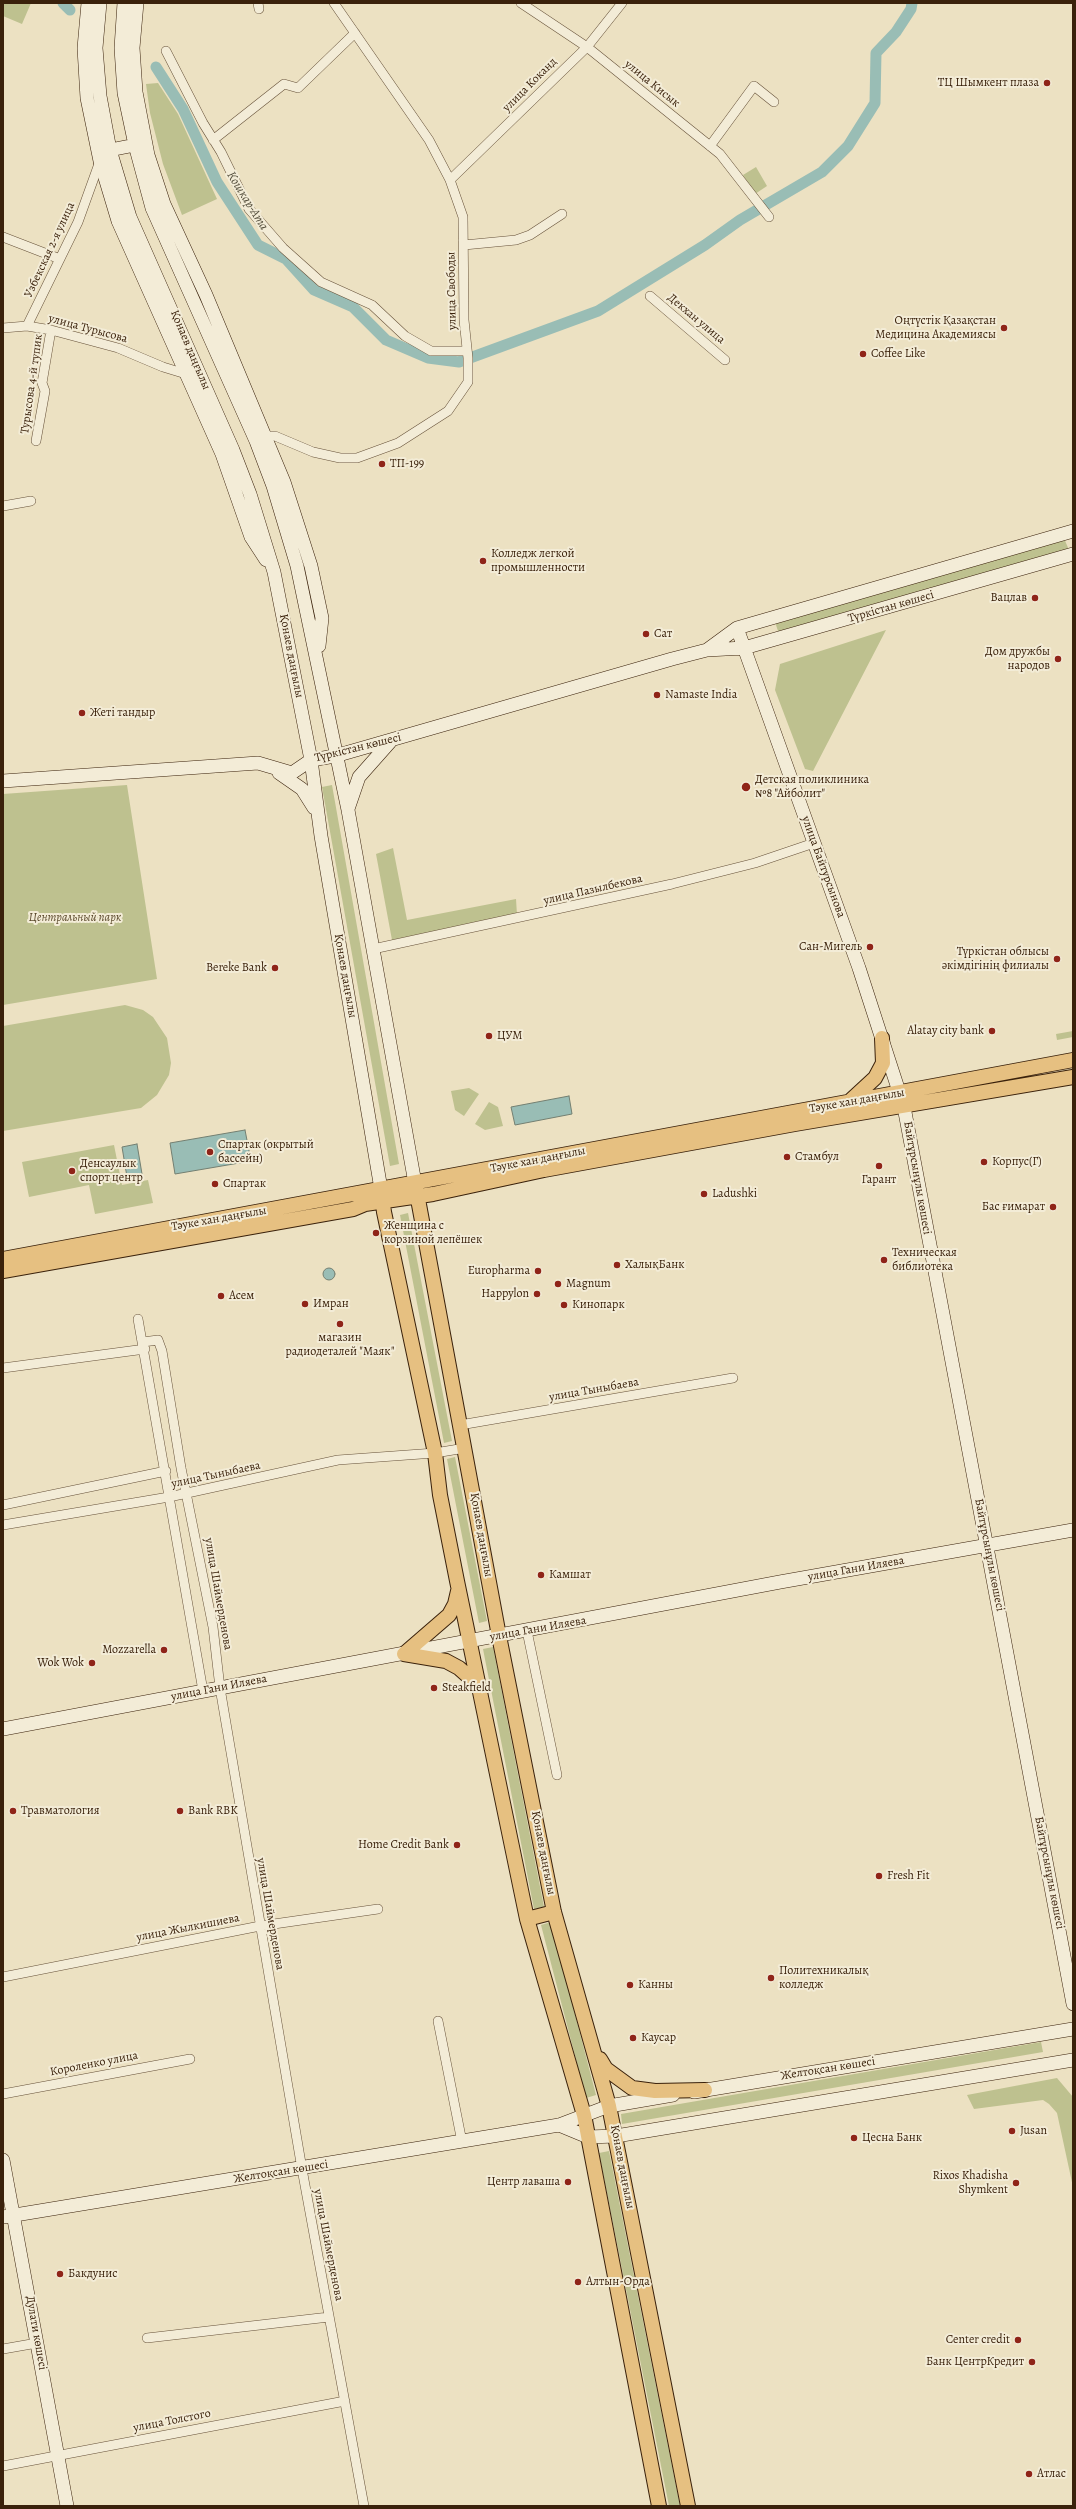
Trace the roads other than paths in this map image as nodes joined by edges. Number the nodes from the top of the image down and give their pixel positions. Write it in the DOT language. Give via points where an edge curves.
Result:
graph roads {
  1 [pos="91,3"];
  2 [pos="124,3"];
  3 [pos="136,3"];
  4 [pos="521,3"];
  5 [pos="622,3"];
  6 [pos="336,4"];
  7 [pos="355,33"];
  8 [pos="586,47"];
  9 [pos="166,51"];
  10 [pos="774,102"];
  11 [pos="213,140"];
  12 [pos="135,145"];
  13 [pos="710,146"];
  14 [pos="110,150"];
  15 [pos="100,160"];
  16 [pos="450,180"];
  17 [pos="562,214"];
  18 [pos="768,217"];
  19 [pos="3,237"];
  20 [pos="139,238"];
  21 [pos="463,240"];
  22 [pos="60,259"];
  23 [pos="138,266"];
  24 [pos="650,296"];
  25 [pos="27,326"];
  26 [pos="3,328"];
  27 [pos="51,330"];
  28 [pos="467,351"];
  29 [pos="725,360"];
  30 [pos="186,374"];
  31 [pos="267,436"];
  32 [pos="36,441"];
  33 [pos="31,501"];
  34 [pos="3,506"];
  35 [pos="300,530"];
  36 [pos="1073,531"];
  37 [pos="293,548"];
  38 [pos="1073,554"];
  39 [pos="274,572"];
  40 [pos="737,628"];
  41 [pos="744,648"];
  42 [pos="707,650"];
  43 [pos="318,662"];
  44 [pos="391,741"];
  45 [pos="335,756"];
  46 [pos="311,760"];
  47 [pos="258,763"];
  48 [pos="3,781"];
  49 [pos="348,810"];
  50 [pos="317,814"];
  51 [pos="814,843"];
  52 [pos="373,949"];
  53 [pos="882,1038"];
  54 [pos="1073,1060"];
  55 [pos="1073,1077"];
  56 [pos="900,1092"];
  57 [pos="849,1102"];
  58 [pos="904,1107"];
  59 [pos="416,1189"];
  60 [pos="382,1195"];
  61 [pos="353,1209"];
  62 [pos="389,1235"];
  63 [pos="3,1259"];
  64 [pos="3,1271"];
  65 [pos="138,1319"];
  66 [pos="144,1345"];
  67 [pos="3,1368"];
  68 [pos="733,1378"];
  69 [pos="460,1425"];
  70 [pos="465,1448"];
  71 [pos="435,1453"];
  72 [pos="166,1471"];
  73 [pos="187,1494"];
  74 [pos="169,1497"];
  75 [pos="3,1505"];
  76 [pos="3,1525"];
  77 [pos="1073,1530"];
  78 [pos="988,1545"];
  79 [pos="458,1589"];
  80 [pos="527,1631"];
  81 [pos="499,1636"];
  82 [pos="470,1641"];
  83 [pos="404,1654"];
  84 [pos="478,1685"];
  85 [pos="220,1688"];
  86 [pos="203,1691"];
  87 [pos="3,1729"];
  88 [pos="557,1775"];
  89 [pos="378,1908"];
  90 [pos="554,1912"];
  91 [pos="527,1919"];
  92 [pos="260,1926"];
  93 [pos="3,1977"];
  94 [pos="1073,2004"];
  95 [pos="438,2021"];
  96 [pos="1073,2029"];
  97 [pos="593,2048"];
  98 [pos="190,2059"];
  99 [pos="1073,2060"];
  100 [pos="705,2090"];
  101 [pos="3,2094"];
  102 [pos="609,2106"];
  103 [pos="584,2115"];
  104 [pos="559,2125"];
  105 [pos="616,2136"];
  106 [pos="588,2137"];
  107 [pos="462,2142"];
  108 [pos="3,2160"];
  109 [pos="302,2169"];
  110 [pos="8,2216"];
  111 [pos="329,2317"];
  112 [pos="147,2338"];
  113 [pos="37,2343"];
  114 [pos="3,2349"];
  115 [pos="345,2401"];
  116 [pos="58,2455"];
  117 [pos="3,2466"];
  118 [pos="67,2506"];
  119 [pos="364,2506"];
  120 [pos="659,2506"];
  121 [pos="688,2506"];
  1 -- 14 [label="main road, Қонаев даңғылы" via="100,96"];
  1 -- 15 [label="main road" via="84,48 87,98"];
  2 -- 12 [label="main road, Қонаев даңғылы" via="121,48 124,93"];
  3 -- 31 [label="main road" via="133,48 136,92 148,155 164,204"];
  4 -- 8 [label="street, улица Кисык"];
  5 -- 8 [label="street, улица Коканд"];
  6 -- 7 [label="street, улица Свободы"];
  7 -- 11 [label="street" via="298,88 284,84"];
  7 -- 16 [label="street, улица Свободы" via="428,140"];
  8 -- 13 [label="street, улица Кисык"];
  8 -- 16 [label="street, улица Коканд"];
  9 -- 11 [label="street"];
  10 -- 13 [label="street" via="754,86"];
  11 -- 28 [label="street" via="249,209 283,248 321,282 372,306 405,336 431,351"];
  12 -- 14 [label="main road"];
  12 -- 37 [label="main road, Қонаев даңғылы" via="152,208 256,441"];
  13 -- 18 [label="street, улица Кисык" via="720,154"];
  14 -- 20 [label="main road, Қонаев даңғылы"];
  15 -- 22 [label="street, Узбекская 2-я улица" via="78,222"];
  15 -- 23 [label="main road" via="118,221"];
  16 -- 21 [label="street, улица Свободы" via="463,217"];
  17 -- 21 [label="street" via="530,235 516,240 464,245"];
  19 -- 22 [label="street"];
  20 -- 23 [label="main road"];
  20 -- 39 [label="main road, Қонаев даңғылы" via="233,450 250,494"];
  21 -- 28 [label="street, улица Свободы"];
  22 -- 25 [label="street, Узбекская 2-я улица"];
  23 -- 30 [label="main road"];
  24 -- 29 [label="street, Декхан улица"];
  25 -- 26 [label="street, улица Турысова"];
  25 -- 27 [label="street, улица Турысова"];
  27 -- 30 [label="street, улица Турысова" via="118,348"];
  27 -- 32 [label="street, Турысова 4-й тупик" via="42,383 45,391"];
  28 -- 31 [label="street, улица Свободы" via="468,382 448,411 398,443 357,458 340,458 313,452 275,436"];
  30 -- 39 [label="main road" via="222,454 251,537"];
  31 -- 35 [label="main road"];
  33 -- 34 [label="street"];
  35 -- 37 [label="main road"];
  35 -- 43 [label="main road" via="322,618"];
  36 -- 40 [label="main road, Түркістан көшесі"];
  37 -- 43 [label="main road, Қонаев даңғылы"];
  38 -- 41 [label="main road, Түркістан көшесі"];
  39 -- 46 [label="main road, Қонаев даңғылы"];
  40 -- 41 [label="main road, улица Байтурсынова"];
  40 -- 42 [label="main road, Түркістан көшесі"];
  41 -- 42 [label="main road, Түркістан көшесі"];
  41 -- 51 [label="main road, улица Байтурсынова"];
  42 -- 44 [label="main road, Түркістан көшесі"];
  43 -- 45 [label="main road, Қонаев даңғылы"];
  44 -- 45 [label="main road, Түркістан көшесі"];
  44 -- 49 [label="main road" via="359,777"];
  45 -- 46 [label="main road, Түркістан көшесі"];
  45 -- 49 [label="main road, Қонаев даңғылы"];
  46 -- 47 [label="main road, Түркістан көшесі" via="292,773"];
  46 -- 50 [label="main road, Қонаев даңғылы"];
  47 -- 48 [label="main road, Түркістан көшесі"];
  47 -- 50 [label="main road" via="287,777 302,789"];
  49 -- 52 [label="main road, Қонаев даңғылы"];
  50 -- 60 [label="main road, Қонаев даңғылы"];
  51 -- 52 [label="street, улица Пазылбекова" via="755,863 672,884"];
  51 -- 53 [label="main road, улица Байтурсынова"];
  52 -- 59 [label="main road, Қонаев даңғылы"];
  53 -- 56 [label="main road, улица Байтурсынова"];
  53 -- 57 [label="main road" via="883,1063 875,1078"];
  54 -- 56 [label="main road, Тәуке хан даңғылы"];
  55 -- 58 [label="main road, Тәуке хан даңғылы"];
  56 -- 57 [label="main road, Тәуке хан даңғылы"];
  56 -- 58 [label="main road, улица Байтурсынова"];
  57 -- 59 [label="main road, Тәуке хан даңғылы"];
  58 -- 59 [label="main road, Тәуке хан даңғылы"];
  58 -- 78 [label="main road, Байтұрсынұлы көшесі"];
  59 -- 60 [label="main road, Тәуке хан даңғылы"];
  59 -- 69 [label="main road, Қонаев даңғылы"];
  60 -- 61 [label="main road, Тәуке хан даңғылы"];
  60 -- 62 [label="main road"];
  60 -- 63 [label="main road, Тәуке хан даңғылы"];
  61 -- 62 [label="main road" via="366,1209 375,1214"];
  61 -- 64 [label="main road, Тәуке хан даңғылы"];
  62 -- 71 [label="main road"];
  65 -- 66 [label="street"];
  66 -- 67 [label="street"];
  66 -- 72 [label="street"];
  66 -- 73 [label="street, улица Шаймерденова" via="158,1340 162,1351"];
  68 -- 69 [label="street, улица Тыныбаева"];
  69 -- 70 [label="main road, Қонаев даңғылы"];
  70 -- 71 [label="street, улица Тыныбаева"];
  70 -- 81 [label="main road, Қонаев даңғылы"];
  71 -- 73 [label="street, улица Тыныбаева" via="338,1460"];
  71 -- 79 [label="main road" via="440,1495"];
  72 -- 74 [label="street"];
  72 -- 75 [label="street, улица Тыныбаева"];
  73 -- 74 [label="street, улица Тыныбаева"];
  73 -- 85 [label="street, улица Шаймерденова" via="213,1627"];
  74 -- 76 [label="street, улица Тыныбаева"];
  74 -- 86 [label="street"];
  77 -- 78 [label="main road, улица Гани Иляева"];
  78 -- 80 [label="main road, улица Гани Иляева"];
  78 -- 94 [label="main road, Байтұрсынұлы көшесі"];
  79 -- 82 [label="main road"];
  79 -- 83 [label="main road" via="455,1604 448,1615"];
  80 -- 81 [label="main road, улица Гани Иляева"];
  80 -- 88 [label="street"];
  81 -- 82 [label="main road, улица Гани Иляева"];
  81 -- 90 [label="main road, Қонаев даңғылы"];
  82 -- 83 [label="main road, улица Гани Иляева"];
  82 -- 84 [label="main road"];
  83 -- 84 [label="main road" via="446,1661 459,1668"];
  83 -- 85 [label="main road, улица Гани Иляева"];
  84 -- 91 [label="main road"];
  85 -- 86 [label="main road, улица Гани Иляева"];
  85 -- 92 [label="street, улица Шаймерденова"];
  86 -- 87 [label="main road, улица Гани Иляева"];
  89 -- 92 [label="street, улица Жылкишиева"];
  90 -- 91 [label="main road"];
  90 -- 97 [label="main road, Қонаев даңғылы"];
  91 -- 103 [label="main road"];
  92 -- 93 [label="street, улица Жылкишиева"];
  92 -- 109 [label="street, улица Шаймерденова"];
  95 -- 107 [label="street"];
  96 -- 100 [label="main road, Желтоқсан көшесі"];
  97 -- 100 [label="main road" via="606,2069 632,2088 655,2091"];
  97 -- 102 [label="main road, Қонаев даңғылы"];
  98 -- 101 [label="street, Короленко улица"];
  99 -- 105 [label="main road"];
  100 -- 102 [label="main road, Желтоқсан көшесі"];
  102 -- 103 [label="main road, Желтоқсан көшесі"];
  102 -- 105 [label="main road, Қонаев даңғылы"];
  103 -- 104 [label="main road, Желтоқсан көшесі"];
  103 -- 106 [label="main road"];
  104 -- 106 [label="main road"];
  104 -- 107 [label="main road, Желтоқсан көшесі"];
  105 -- 106 [label="main road"];
  105 -- 121 [label="main road, Қонаев даңғылы"];
  106 -- 120 [label="main road"];
  107 -- 109 [label="main road, Желтоқсан көшесі"];
  108 -- 110 [label="main road, Дулати көшесі"];
  109 -- 110 [label="main road, Желтоқсан көшесі"];
  109 -- 111 [label="street, улица Шаймерденова"];
  110 -- 113 [label="main road, Дулати көшесі"];
  111 -- 112 [label="street"];
  111 -- 115 [label="street, улица Шаймерденова"];
  113 -- 114 [label="street"];
  113 -- 116 [label="main road, Дулати көшесі"];
  115 -- 116 [label="street, улица Толстого"];
  115 -- 119 [label="street, улица Шаймерденова"];
  116 -- 117 [label="street, улица Толстого"];
  116 -- 118 [label="main road, Дулати көшесі"];
}
